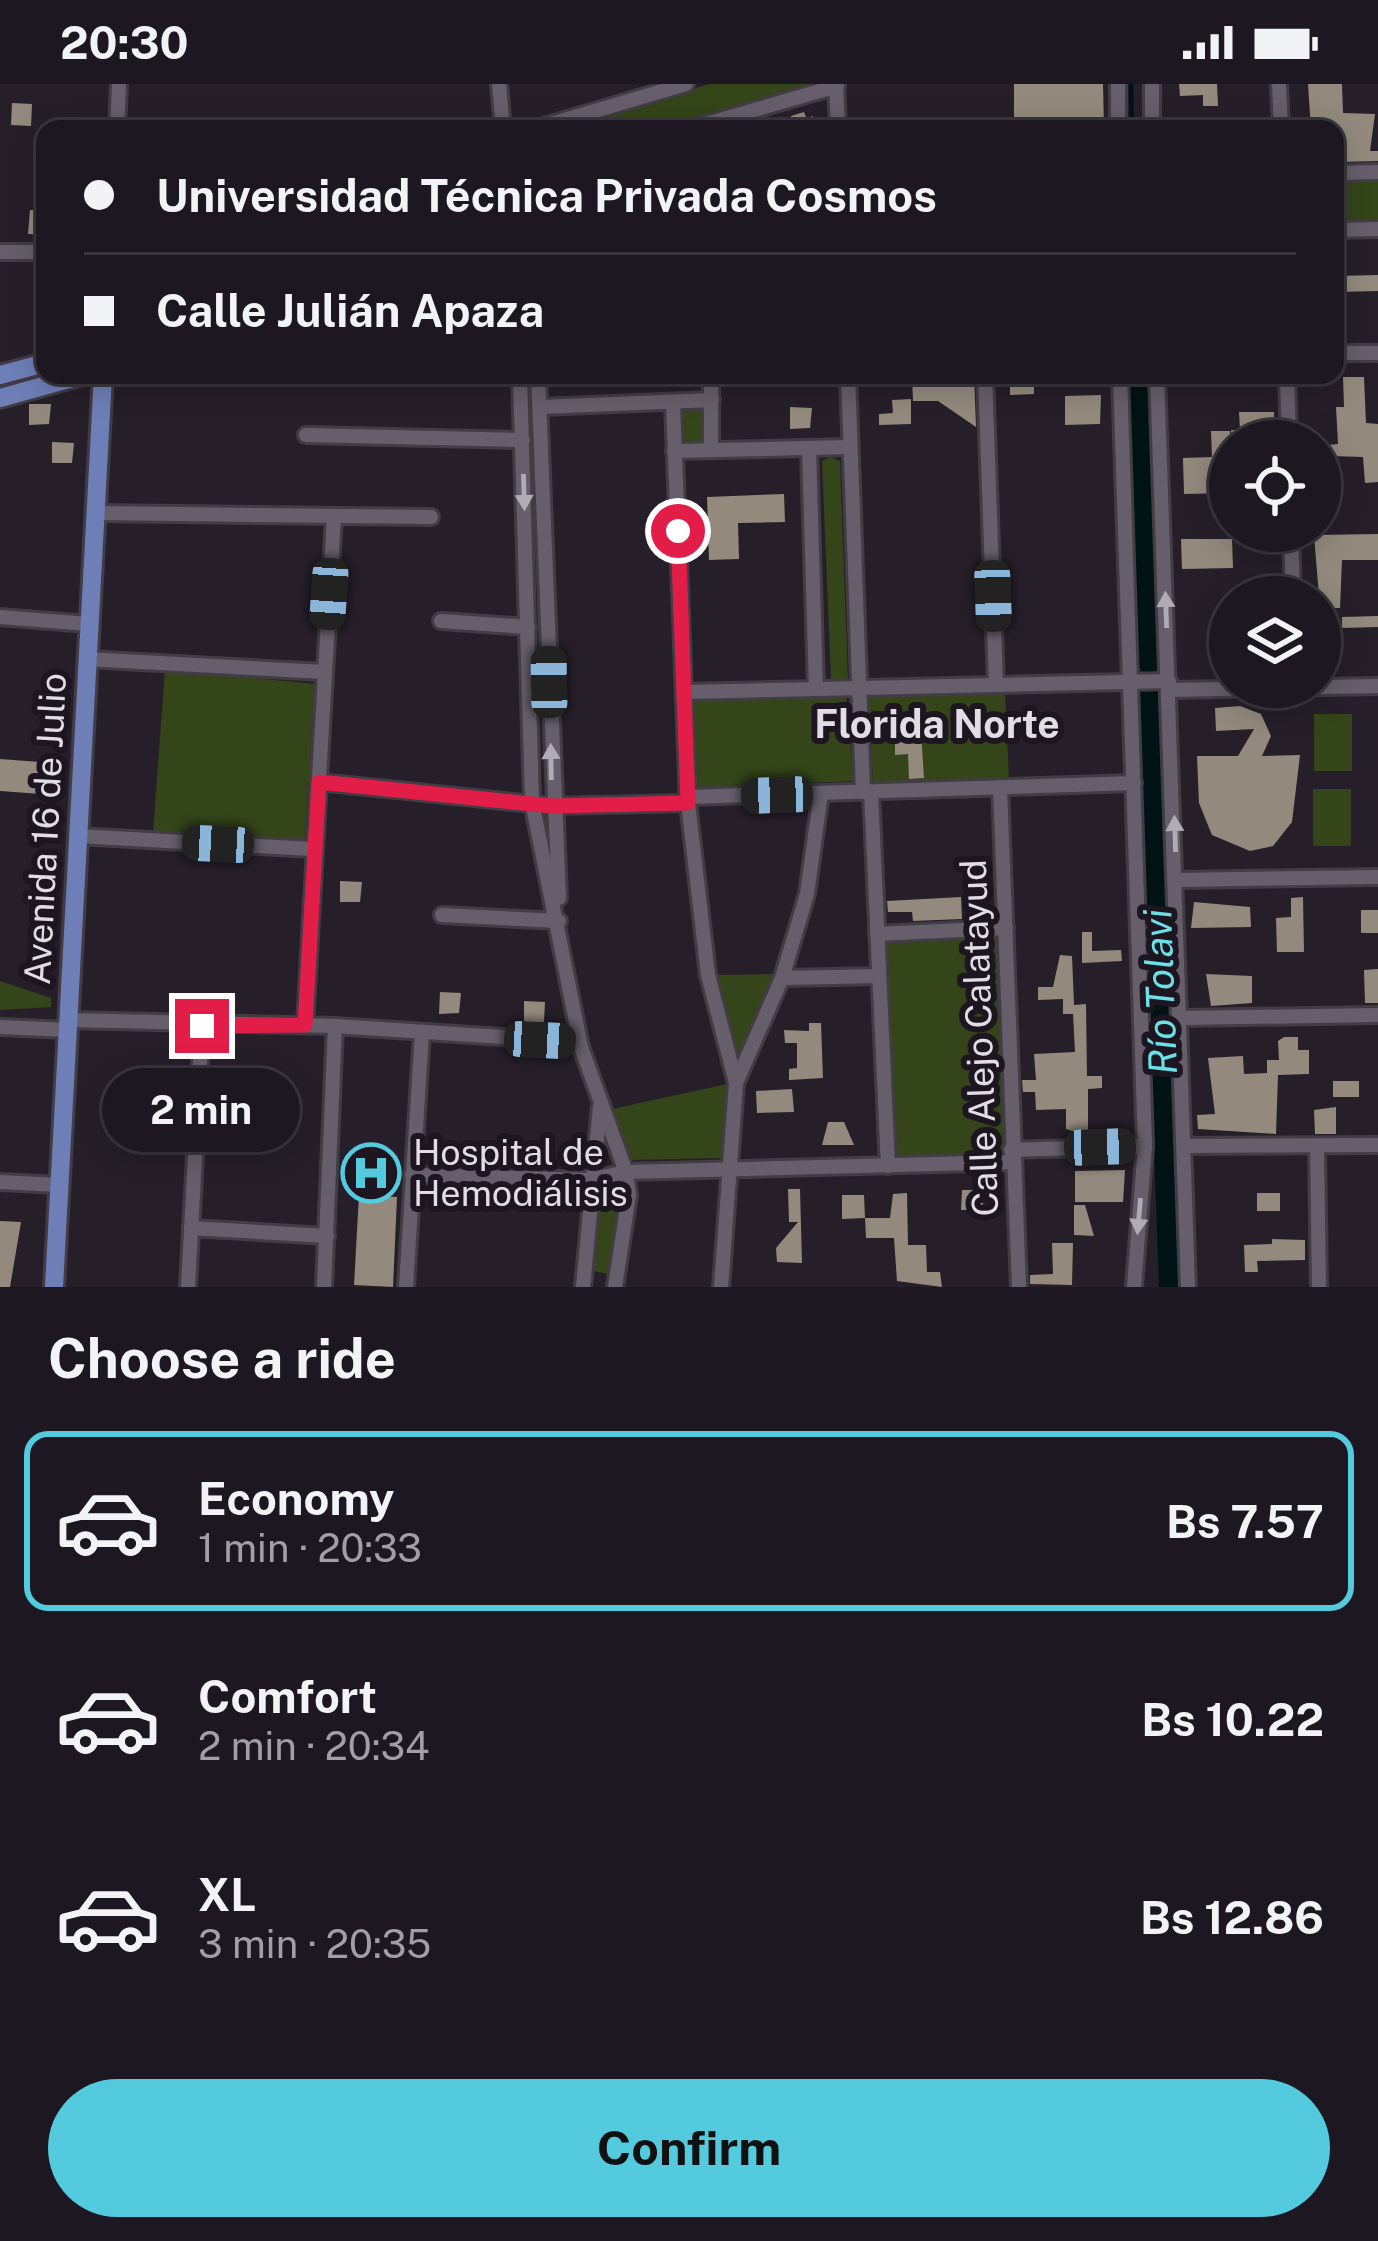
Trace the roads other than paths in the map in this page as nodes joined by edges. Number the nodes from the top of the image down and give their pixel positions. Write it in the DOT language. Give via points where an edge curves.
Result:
graph roads {
  1 [pos="119,84"];
  2 [pos="499,84"];
  3 [pos="686,84"];
  4 [pos="1118,84"];
  5 [pos="1152,84"];
  6 [pos="1279,84"];
  7 [pos="837,85"];
  8 [pos="117,120"];
  9 [pos="501,120"];
  10 [pos="564,120"];
  11 [pos="723,120"];
  12 [pos="838,120"];
  13 [pos="1118,120"];
  14 [pos="1153,120"];
  15 [pos="1281,120"];
  16 [pos="1378,172"];
  17 [pos="1344,173"];
  18 [pos="1378,229"];
  19 [pos="1344,230"];
  20 [pos="0,252"];
  21 [pos="36,252"];
  22 [pos="1344,353"];
  23 [pos="1378,353"];
  24 [pos="36,366"];
  25 [pos="0,375"];
  26 [pos="51,384"];
  27 [pos="103,384"];
  28 [pos="520,384"];
  29 [pos="539,384"];
  30 [pos="711,384"];
  31 [pos="848,384"];
  32 [pos="985,384"];
  33 [pos="1120,384"];
  34 [pos="1157,384"];
  35 [pos="1287,384"];
  36 [pos="0,398"];
  37 [pos="712,400"];
  38 [pos="674,402"];
  39 [pos="540,407"];
  40 [pos="1288,420"];
  41 [pos="542,425"];
  42 [pos="523,434"];
  43 [pos="306,435"];
  44 [pos="850,447"];
  45 [pos="809,448"];
  46 [pos="711,450"];
  47 [pos="674,451"];
  48 [pos="96,514"];
  49 [pos="334,516"];
  50 [pos="431,517"];
  51 [pos="0,617"];
  52 [pos="442,622"];
  53 [pos="88,623"];
  54 [pos="528,627"];
  55 [pos="86,659"];
  56 [pos="324,672"];
  57 [pos="1130,682"];
  58 [pos="996,685"];
  59 [pos="1170,686"];
  60 [pos="1378,686"];
  61 [pos="1209,687"];
  62 [pos="1341,687"];
  63 [pos="860,688"];
  64 [pos="816,689"];
  65 [pos="685,692"];
  66 [pos="319,782"];
  67 [pos="1133,783"];
  68 [pos="1000,788"];
  69 [pos="867,792"];
  70 [pos="821,793"];
  71 [pos="688,800"];
  72 [pos="532,802"];
  73 [pos="552,806"];
  74 [pos="76,836"];
  75 [pos="312,849"];
  76 [pos="1378,877"];
  77 [pos="1177,880"];
  78 [pos="442,915"];
  79 [pos="560,921"];
  80 [pos="1006,928"];
  81 [pos="877,934"];
  82 [pos="879,976"];
  83 [pos="782,978"];
  84 [pos="1378,1015"];
  85 [pos="1181,1018"];
  86 [pos="68,1025"];
  87 [pos="305,1025"];
  88 [pos="202,1026"];
  89 [pos="334,1026"];
  90 [pos="0,1027"];
  91 [pos="422,1032"];
  92 [pos="580,1042"];
  93 [pos="736,1083"];
  94 [pos="600,1104"];
  95 [pos="1378,1145"];
  96 [pos="1145,1146"];
  97 [pos="1185,1146"];
  98 [pos="1317,1146"];
  99 [pos="1011,1156"];
  100 [pos="888,1166"];
  101 [pos="731,1168"];
  102 [pos="626,1172"];
  103 [pos="412,1175"];
  104 [pos="589,1180"];
  105 [pos="0,1182"];
  106 [pos="59,1185"];
  107 [pos="191,1228"];
  108 [pos="327,1235"];
  109 [pos="54,1287"];
  110 [pos="188,1287"];
  111 [pos="324,1287"];
  112 [pos="406,1287"];
  113 [pos="584,1287"];
  114 [pos="615,1287"];
  115 [pos="721,1287"];
  116 [pos="1019,1287"];
  117 [pos="1134,1287"];
  118 [pos="1188,1287"];
  119 [pos="1319,1287"];
  1 -- 8 [label="street"];
  2 -- 9 [label="street"];
  3 -- 10 [label="street"];
  4 -- 13 [label="street"];
  5 -- 14 [label="street"];
  6 -- 15 [label="street"];
  7 -- 11 [label="street"];
  7 -- 12 [label="street"];
  16 -- 17 [label="street"];
  18 -- 19 [label="street"];
  20 -- 21 [label="street"];
  22 -- 23 [label="street"];
  24 -- 25 [label="main road"];
  26 -- 36 [label="main road"];
  27 -- 48 [label="main road, Avenida 16 de Julio"];
  28 -- 42 [label="street"];
  29 -- 39 [label="street"];
  30 -- 37 [label="street"];
  31 -- 44 [label="street"];
  32 -- 58 [label="street"];
  33 -- 57 [label="street"];
  59 -- 34 [label="street, one-way"];
  35 -- 40 [label="street"];
  37 -- 38 [label="street"];
  37 -- 46 [label="street"];
  38 -- 39 [label="street"];
  38 -- 47 [label="street"];
  39 -- 41 [label="street"];
  41 -- 42 [label="street"];
  73 -- 41 [label="street, one-way"];
  42 -- 43 [label="street"];
  42 -- 54 [label="street, one-way"];
  44 -- 45 [label="street"];
  44 -- 63 [label="street"];
  45 -- 46 [label="street"];
  45 -- 64 [label="street"];
  46 -- 47 [label="street"];
  47 -- 65 [label="street"];
  48 -- 49 [label="street"];
  48 -- 53 [label="main road, Avenida 16 de Julio"];
  49 -- 50 [label="street"];
  49 -- 56 [label="street"];
  51 -- 53 [label="street"];
  52 -- 54 [label="street"];
  53 -- 55 [label="main road, Avenida 16 de Julio"];
  54 -- 72 [label="street"];
  55 -- 56 [label="street"];
  55 -- 74 [label="main road, Avenida 16 de Julio"];
  56 -- 66 [label="street"];
  57 -- 58 [label="street"];
  57 -- 59 [label="street"];
  57 -- 67 [label="street"];
  58 -- 63 [label="street"];
  59 -- 61 [label="street"];
  77 -- 59 [label="street, one-way"];
  60 -- 62 [label="street"];
  63 -- 64 [label="street"];
  63 -- 69 [label="street"];
  64 -- 65 [label="street"];
  65 -- 71 [label="street"];
  66 -- 72 [label="street"];
  66 -- 75 [label="street"];
  67 -- 68 [label="street"];
  67 -- 96 [label="street"];
  68 -- 69 [label="street"];
  68 -- 80 [label="street, Calle Alejo Calatayud"];
  69 -- 70 [label="street"];
  69 -- 81 [label="street"];
  70 -- 71 [label="street"];
  70 -- 83 [label="street" via="807,894"];
  71 -- 73 [label="street"];
  71 -- 93 [label="street" via="708,975"];
  72 -- 73 [label="street"];
  72 -- 79 [label="street"];
  73 -- 79 [label="street"];
  74 -- 75 [label="street"];
  74 -- 86 [label="main road, Avenida 16 de Julio"];
  75 -- 87 [label="street"];
  76 -- 77 [label="street"];
  77 -- 85 [label="street"];
  78 -- 79 [label="street"];
  79 -- 92 [label="street"];
  80 -- 81 [label="street"];
  80 -- 99 [label="street, Calle Alejo Calatayud"];
  81 -- 82 [label="street"];
  82 -- 83 [label="street"];
  82 -- 100 [label="street"];
  83 -- 93 [label="street"];
  84 -- 85 [label="street"];
  85 -- 97 [label="street"];
  86 -- 88 [label="street"];
  86 -- 90 [label="street"];
  86 -- 106 [label="main road, Avenida 16 de Julio"];
  87 -- 88 [label="street"];
  87 -- 89 [label="street"];
  88 -- 107 [label="street"];
  89 -- 91 [label="street"];
  89 -- 108 [label="street"];
  91 -- 92 [label="street"];
  91 -- 103 [label="street"];
  92 -- 94 [label="street"];
  93 -- 101 [label="street"];
  94 -- 102 [label="street"];
  94 -- 104 [label="street"];
  95 -- 98 [label="street"];
  96 -- 99 [label="street"];
  96 -- 117 [label="street, one-way"];
  97 -- 98 [label="street"];
  97 -- 118 [label="street"];
  98 -- 119 [label="street"];
  99 -- 100 [label="street"];
  99 -- 116 [label="street, Calle Alejo Calatayud"];
  100 -- 101 [label="street"];
  101 -- 102 [label="street"];
  101 -- 115 [label="street"];
  102 -- 104 [label="street"];
  102 -- 114 [label="street"];
  103 -- 104 [label="street"];
  103 -- 112 [label="street"];
  104 -- 113 [label="street"];
  105 -- 106 [label="street"];
  106 -- 109 [label="main road, Avenida 16 de Julio"];
  107 -- 108 [label="street"];
  107 -- 110 [label="street"];
  108 -- 111 [label="street"];
}
